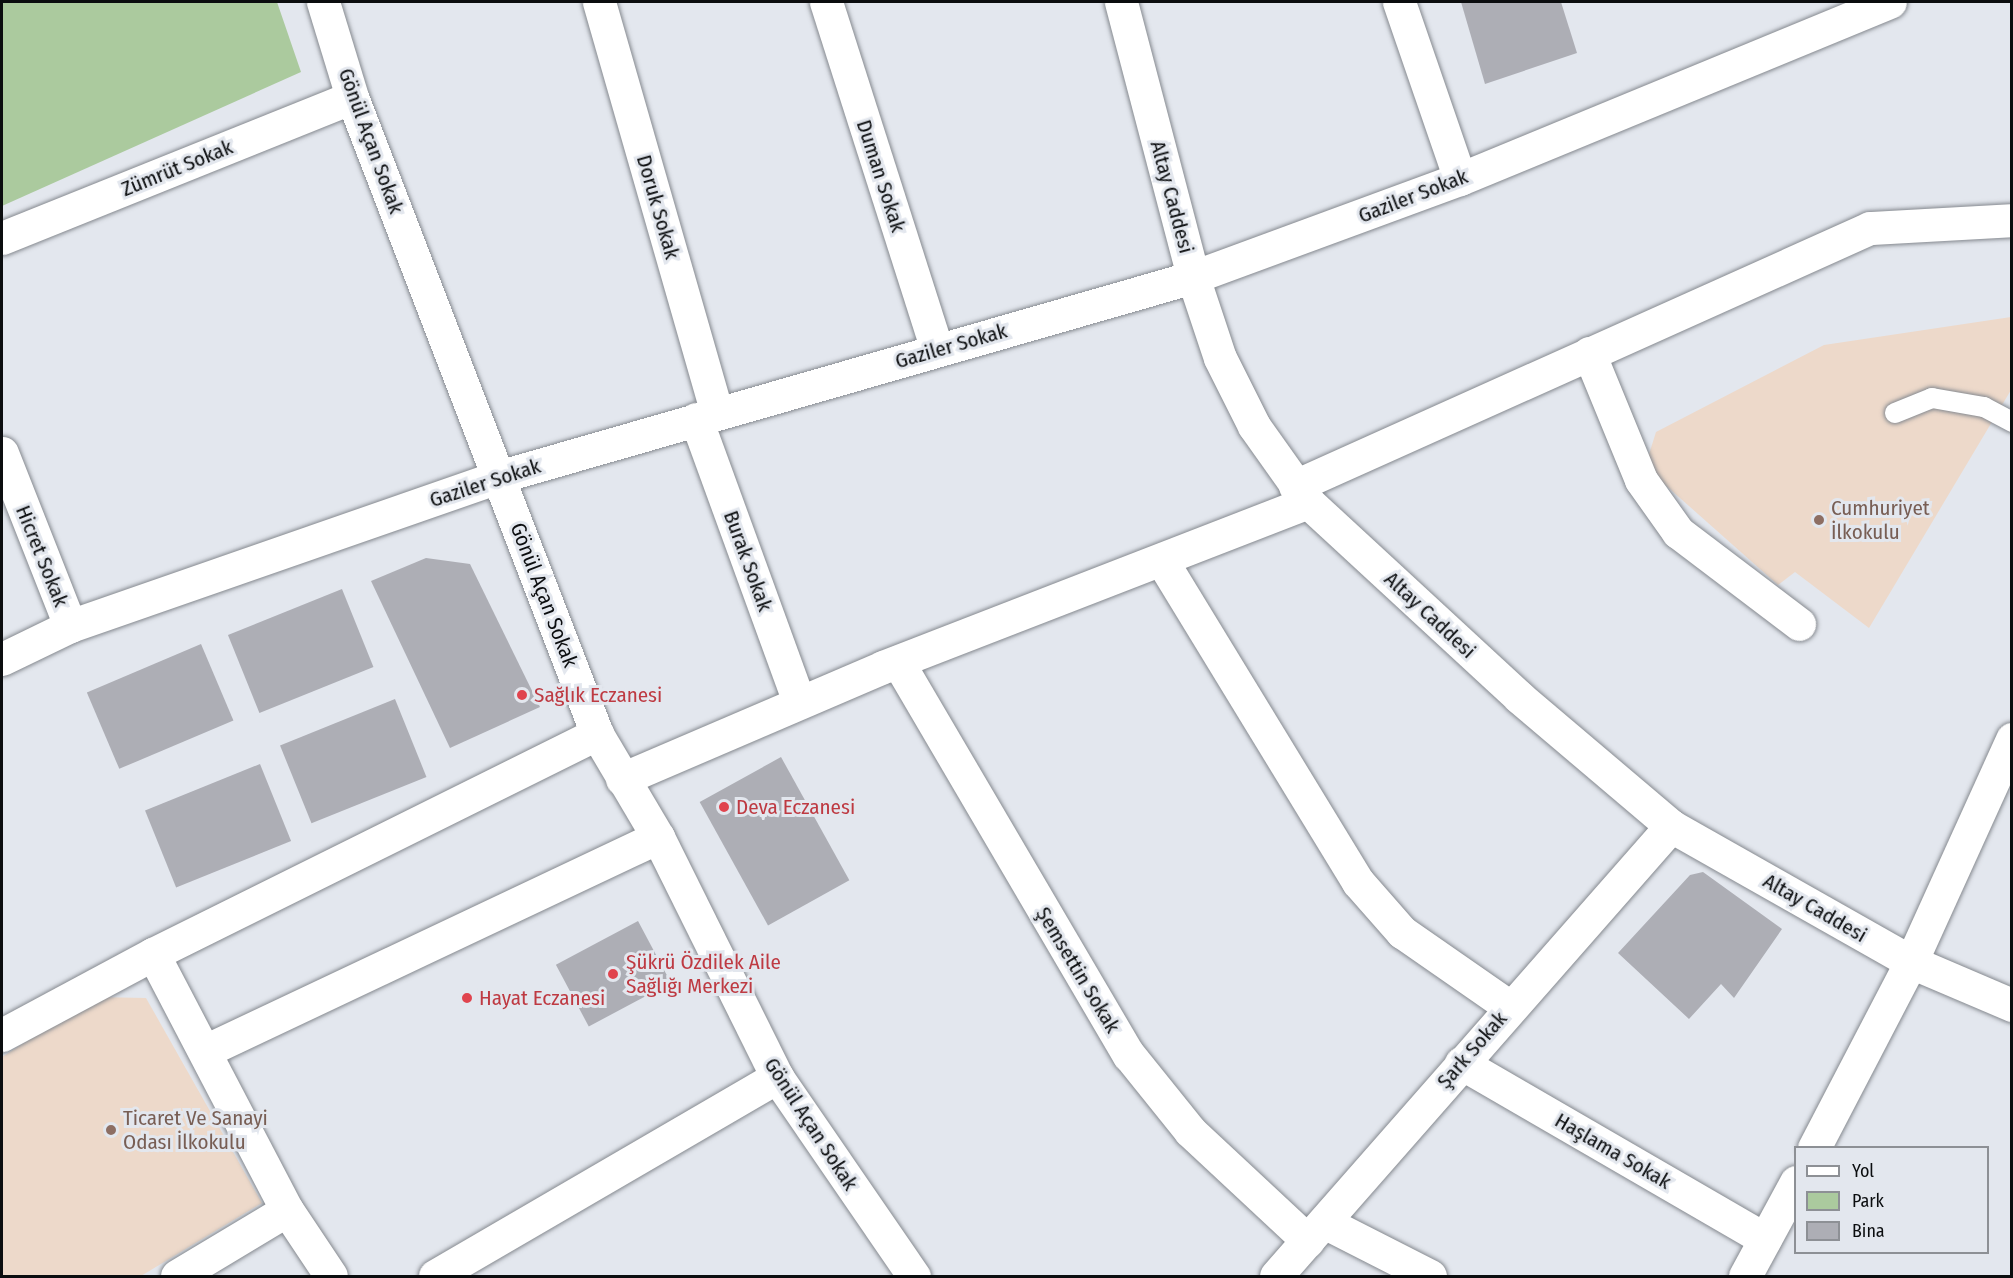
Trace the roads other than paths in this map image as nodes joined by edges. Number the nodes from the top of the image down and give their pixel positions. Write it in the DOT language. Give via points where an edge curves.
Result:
graph roads {
  1 [pos="323,2"];
  2 [pos="599,2"];
  3 [pos="826,2"];
  4 [pos="1121,2"];
  5 [pos="1399,2"];
  6 [pos="1890,2"];
  7 [pos="352,97"];
  8 [pos="1460,179"];
  9 [pos="2012,220"];
  10 [pos="2,238"];
  11 [pos="1192,277"];
  12 [pos="937,350"];
  13 [pos="1589,353"];
  14 [pos="1895,413"];
  15 [pos="707,416"];
  16 [pos="2012,422"];
  17 [pos="2,453"];
  18 [pos="498,477"];
  19 [pos="1301,494"];
  20 [pos="1162,561"];
  21 [pos="1799,624"];
  22 [pos="70,626"];
  23 [pos="2,660"];
  24 [pos="898,662"];
  25 [pos="799,702"];
  26 [pos="597,734"];
  27 [pos="2012,739"];
  28 [pos="622,779"];
  29 [pos="1671,826"];
  30 [pos="658,837"];
  31 [pos="153,954"];
  32 [pos="1911,962"];
  33 [pos="2012,1005"];
  34 [pos="1510,1007"];
  35 [pos="2,1035"];
  36 [pos="205,1051"];
  37 [pos="1461,1063"];
  38 [pos="777,1077"];
  39 [pos="1815,1146"];
  40 [pos="1794,1186"];
  41 [pos="287,1210"];
  42 [pos="1316,1232"];
  43 [pos="1765,1239"];
  44 [pos="177,1276"];
  45 [pos="331,1276"];
  46 [pos="435,1276"];
  47 [pos="914,1276"];
  48 [pos="1276,1276"];
  49 [pos="1430,1276"];
  50 [pos="1745,1276"];
  1 -- 7 [label="street, Gönül Açan Sokak"];
  2 -- 15 [label="street, Doruk Sokak"];
  3 -- 12 [label="street, Duman Sokak"];
  4 -- 11 [label="street, Altay Caddesi"];
  5 -- 8 [label="street"];
  6 -- 8 [label="street, Gaziler Sokak"];
  7 -- 10 [label="street, Zümrüt Sokak"];
  7 -- 18 [label="street, Gönül Açan Sokak"];
  8 -- 11 [label="street, Gaziler Sokak"];
  9 -- 13 [label="street" via="1870,228"];
  11 -- 12 [label="street, Gaziler Sokak"];
  11 -- 19 [label="street, Altay Caddesi" via="1220,358 1254,426"];
  12 -- 15 [label="street, Gaziler Sokak"];
  13 -- 19 [label="street"];
  13 -- 21 [label="street" via="1641,480 1678,532"];
  14 -- 16 [label="lane" via="1932,398 1984,407"];
  15 -- 18 [label="street, Gaziler Sokak"];
  15 -- 25 [label="street, Burak Sokak"];
  17 -- 22 [label="street, Hicret Sokak"];
  18 -- 22 [label="street, Gaziler Sokak"];
  18 -- 26 [label="street, Gönül Açan Sokak"];
  19 -- 20 [label="street"];
  19 -- 29 [label="street, Altay Caddesi" via="1519,697"];
  20 -- 24 [label="street"];
  20 -- 34 [label="street" via="1358,882 1402,932"];
  22 -- 23 [label="street, Gaziler Sokak"];
  24 -- 25 [label="street"];
  24 -- 42 [label="street, Şemsettin Sokak" via="1128,1055 1190,1131"];
  25 -- 28 [label="street"];
  26 -- 28 [label="street, Gönül Açan Sokak"];
  26 -- 31 [label="street"];
  27 -- 32 [label="street"];
  28 -- 30 [label="street, Gönül Açan Sokak"];
  29 -- 32 [label="street, Altay Caddesi"];
  29 -- 34 [label="street, Şark Sokak"];
  30 -- 36 [label="street"];
  30 -- 38 [label="street, Gönül Açan Sokak"];
  31 -- 35 [label="street"];
  31 -- 36 [label="street"];
  32 -- 33 [label="street, Altay Caddesi"];
  32 -- 39 [label="street"];
  34 -- 37 [label="street, Şark Sokak"];
  36 -- 41 [label="street"];
  37 -- 42 [label="street, Şark Sokak"];
  37 -- 43 [label="street, Haşlama Sokak"];
  38 -- 46 [label="street"];
  38 -- 47 [label="street, Gönül Açan Sokak"];
  40 -- 43 [label="street"];
  41 -- 44 [label="street"];
  41 -- 45 [label="street"];
  42 -- 48 [label="street, Şark Sokak"];
  42 -- 49 [label="street, Şemsettin Sokak"];
  43 -- 50 [label="street"];
}
